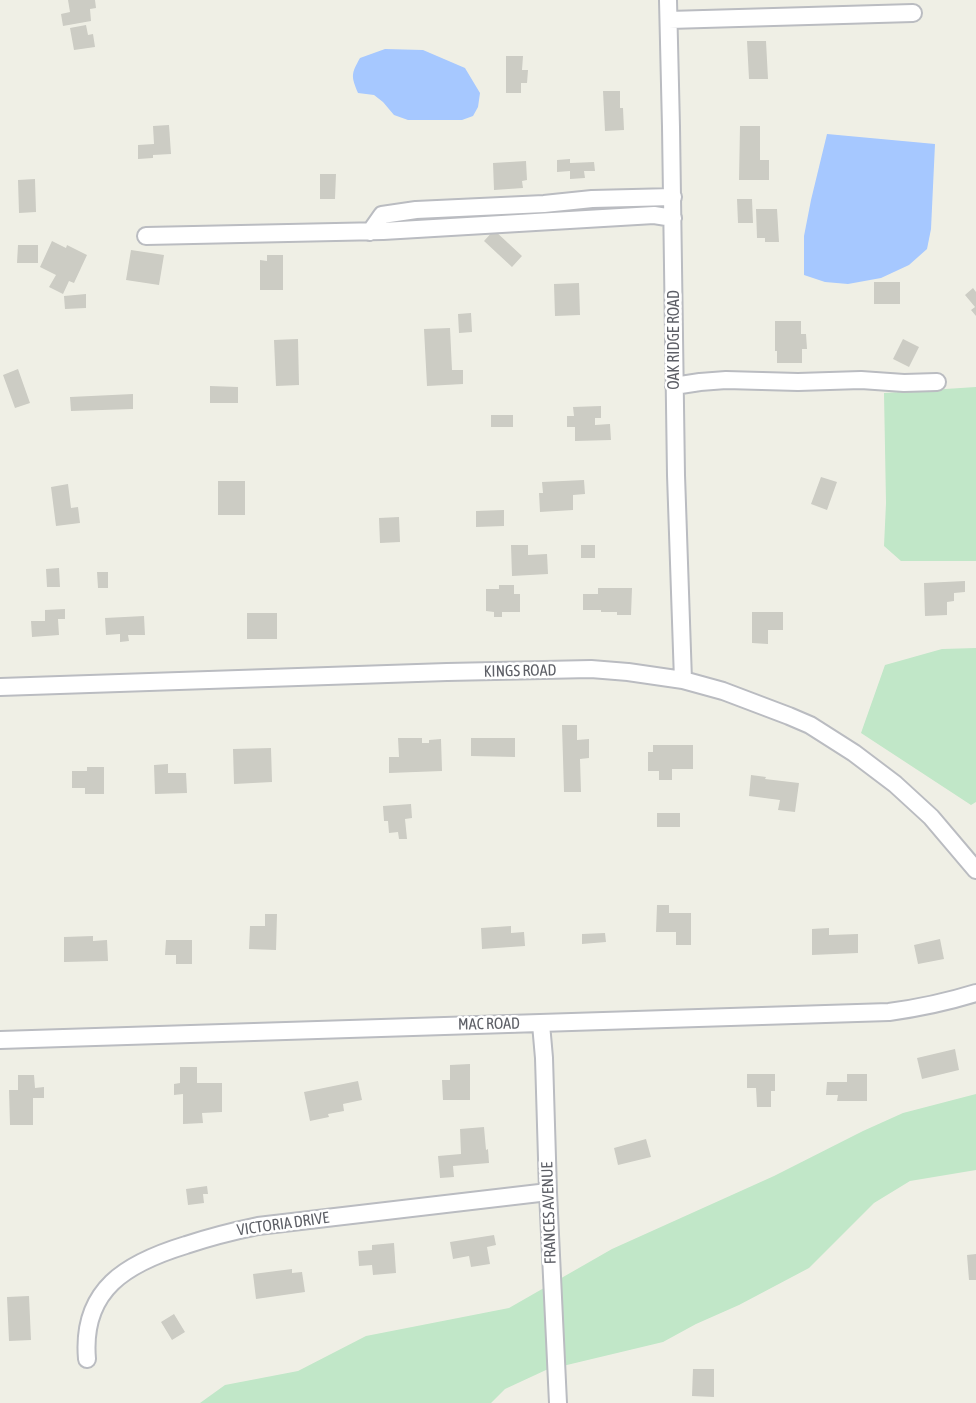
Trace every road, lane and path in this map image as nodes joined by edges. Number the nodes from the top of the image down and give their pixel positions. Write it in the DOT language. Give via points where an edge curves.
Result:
graph roads {
  1 [pos="668,0"];
  2 [pos="913,13"];
  3 [pos="669,20"];
  4 [pos="672,197"];
  5 [pos="673,218"];
  6 [pos="370,232"];
  7 [pos="146,236"];
  8 [pos="937,382"];
  9 [pos="674,386"];
  10 [pos="683,680"];
  11 [pos="0,687"];
  12 [pos="976,870"];
  13 [pos="976,993"];
  14 [pos="541,1023"];
  15 [pos="0,1040"];
  16 [pos="548,1192"];
  17 [pos="87,1359"];
  18 [pos="558,1403"];
  1 -- 3 [label="street, OAK RIDGE ROAD"];
  2 -- 3 [label="street"];
  3 -- 4 [label="street, OAK RIDGE ROAD"];
  4 -- 5 [label="street, OAK RIDGE ROAD"];
  4 -- 6 [label="street" via="416,210 382,215"];
  5 -- 6 [label="street" via="618,216"];
  5 -- 9 [label="street, OAK RIDGE ROAD"];
  6 -- 7 [label="street"];
  8 -- 9 [label="street" via="726,380"];
  9 -- 10 [label="street, OAK RIDGE ROAD"];
  10 -- 11 [label="street, KINGS ROAD" via="591,669"];
  10 -- 12 [label="street, KINGS ROAD" via="789,716 854,753 931,817"];
  13 -- 14 [label="street, MAC ROAD" via="950,1002 889,1012"];
  14 -- 15 [label="street, MAC ROAD"];
  14 -- 16 [label="street, FRANCES AVENUE"];
  16 -- 17 [label="street, VICTORIA DRIVE" via="258,1226 173,1249 134,1264 102,1294 88,1326"];
  16 -- 18 [label="street, FRANCES AVENUE"];
}
